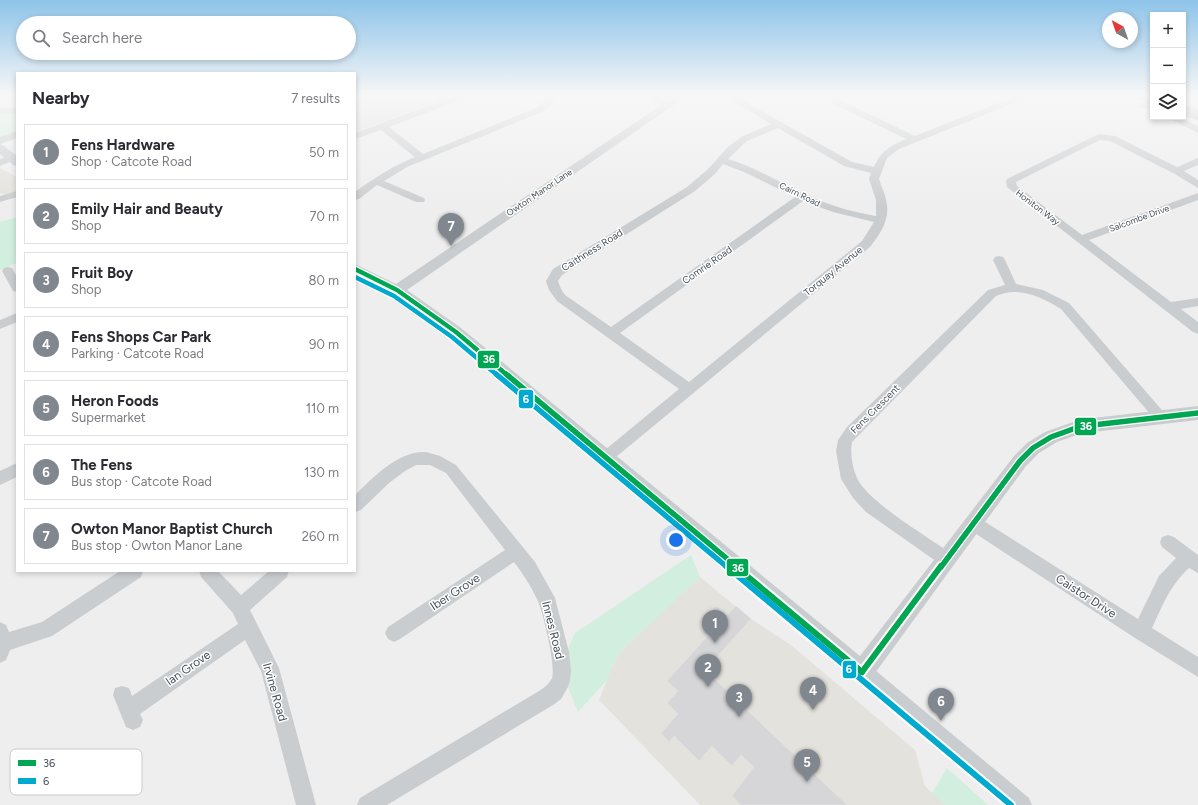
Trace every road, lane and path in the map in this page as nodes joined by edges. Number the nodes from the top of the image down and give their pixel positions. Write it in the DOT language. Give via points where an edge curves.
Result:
graph roads {
  1 [pos="390,133"];
  2 [pos="482,133"];
  3 [pos="628,133"];
  4 [pos="759,133"];
  5 [pos="794,133"];
  6 [pos="900,133"];
  7 [pos="933,133"];
  8 [pos="16,134"];
  9 [pos="915,140"];
  10 [pos="0,141"];
  11 [pos="0,148"];
  12 [pos="421,157"];
  13 [pos="14,160"];
  14 [pos="722,160"];
  15 [pos="1198,161"];
  16 [pos="0,163"];
  17 [pos="876,171"];
  18 [pos="1177,171"];
  19 [pos="376,181"];
  20 [pos="1198,185"];
  21 [pos="16,194"];
  22 [pos="356,196"];
  23 [pos="803,196"];
  24 [pos="1198,196"];
  25 [pos="0,199"];
  26 [pos="421,200"];
  27 [pos="881,220"];
  28 [pos="1080,239"];
  29 [pos="999,260"];
  30 [pos="356,270"];
  31 [pos="8,271"];
  32 [pos="16,286"];
  33 [pos="1012,287"];
  34 [pos="397,290"];
  35 [pos="1198,302"];
  36 [pos="1169,307"];
  37 [pos="16,317"];
  38 [pos="0,325"];
  39 [pos="1198,329"];
  40 [pos="611,333"];
  41 [pos="689,389"];
  42 [pos="1198,413"];
  43 [pos="1161,417"];
  44 [pos="605,458"];
  45 [pos="16,470"];
  46 [pos="0,479"];
  47 [pos="356,504"];
  48 [pos="973,523"];
  49 [pos="1168,542"];
  50 [pos="516,552"];
  51 [pos="946,559"];
  52 [pos="1193,562"];
  53 [pos="133,572"];
  54 [pos="208,572"];
  55 [pos="280,572"];
  56 [pos="240,607"];
  57 [pos="248,627"];
  58 [pos="1141,632"];
  59 [pos="394,633"];
  60 [pos="1,643"];
  61 [pos="1198,668"];
  62 [pos="862,672"];
  63 [pos="128,708"];
  64 [pos="306,805"];
  65 [pos="367,805"];
  66 [pos="1022,805"];
  1 -- 12 [label="street"];
  2 -- 12 [label="street"];
  3 -- 34 [label="street, Owton Manor Lane"];
  4 -- 14 [label="street, Caithness Road" via="744,139"];
  5 -- 17 [label="street" via="848,164"];
  6 -- 9 [label="street"];
  7 -- 9 [label="street"];
  8 -- 10 [label="street"];
  9 -- 17 [label="street" via="890,151 883,157"];
  11 -- 13 [label="street"];
  12 -- 19 [label="street"];
  13 -- 16 [label="street"];
  14 -- 23 [label="street, Cairn Road" via="756,172"];
  14 -- 40 [label="street, Caithness Road" via="691,189 557,272 552,281 558,295"];
  15 -- 18 [label="street"];
  17 -- 27 [label="street" via="874,179 882,209"];
  18 -- 20 [label="street, Honiton Way"];
  18 -- 28 [label="street, Honiton Way" via="1112,138 1099,137 1011,181 1012,187"];
  19 -- 22 [label="street"];
  19 -- 26 [label="street"];
  21 -- 25 [label="street"];
  23 -- 27 [label="street, Cairn Road" via="831,209"];
  23 -- 40 [label="street, Comrie Road"];
  24 -- 28 [label="street, Salcombe Drive"];
  27 -- 41 [label="street, Torquay Avenue" via="874,235 866,244"];
  28 -- 36 [label="street, Honiton Way"];
  29 -- 33 [label="street"];
  30 -- 34 [label="street"];
  31 -- 32 [label="street"];
  33 -- 43 [label="street, Fens Crescent" via="1042,294 1065,306"];
  33 -- 51 [label="street, Fens Crescent" via="992,293 852,431 843,451 849,479 858,493"];
  34 -- 44 [label="street" via="456,332"];
  35 -- 36 [label="street"];
  36 -- 39 [label="street, Honiton Way"];
  37 -- 38 [label="street"];
  40 -- 41 [label="street, Caithness Road"];
  41 -- 44 [label="street, Torquay Avenue"];
  42 -- 43 [label="street"];
  43 -- 48 [label="street" via="1093,425 1051,437 1033,448 1020,461"];
  44 -- 62 [label="street"];
  45 -- 46 [label="street"];
  47 -- 50 [label="street, Innes Road" via="406,463 417,459 439,462 451,469"];
  48 -- 51 [label="street"];
  48 -- 58 [label="street, Caistor Drive"];
  49 -- 52 [label="street"];
  50 -- 59 [label="street, Iber Grove"];
  50 -- 65 [label="street, Innes Road" via="529,568 546,598 562,670 561,680 554,692"];
  51 -- 62 [label="street"];
  52 -- 58 [label="street" via="1171,574"];
  53 -- 60 [label="street" via="46,630"];
  54 -- 56 [label="street, Irvine Road"];
  55 -- 56 [label="street"];
  56 -- 57 [label="street, Irvine Road"];
  57 -- 63 [label="street, Ian Grove"];
  57 -- 64 [label="street, Irvine Road" via="270,668"];
  58 -- 61 [label="street, Caistor Drive"];
  62 -- 66 [label="street"];
}
